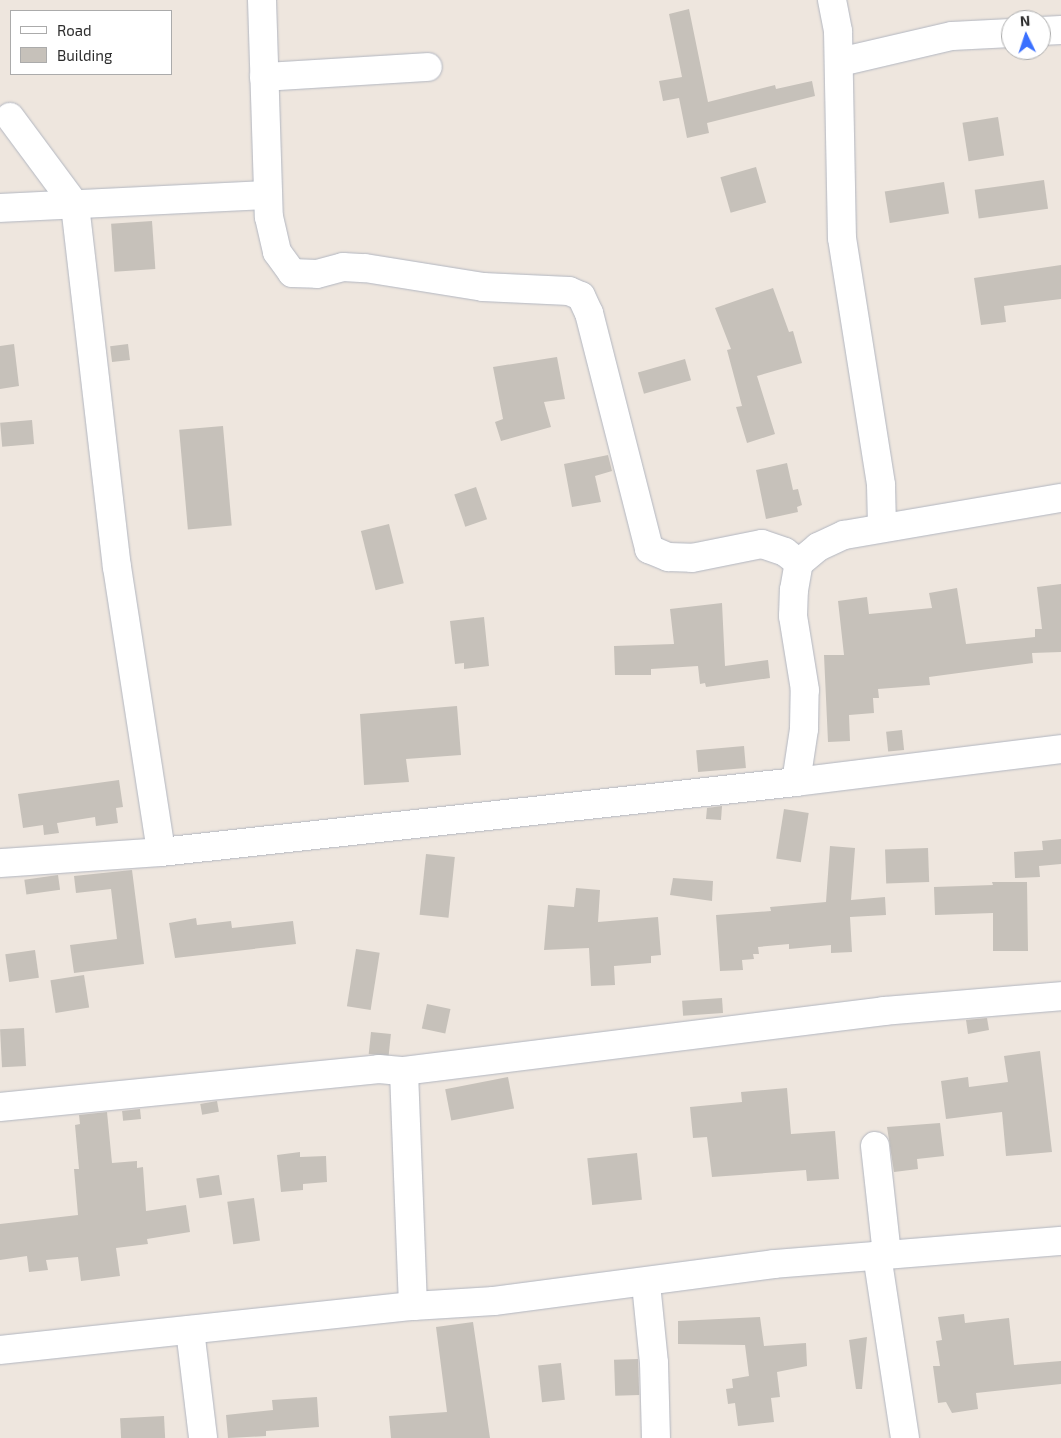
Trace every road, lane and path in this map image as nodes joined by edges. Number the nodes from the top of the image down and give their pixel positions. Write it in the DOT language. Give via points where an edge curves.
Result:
graph roads {
  1 [pos="262,0"];
  2 [pos="832,0"];
  3 [pos="1001,34"];
  4 [pos="840,62"];
  5 [pos="428,67"];
  6 [pos="264,77"];
  7 [pos="10,117"];
  8 [pos="268,195"];
  9 [pos="75,205"];
  10 [pos="0,208"];
  11 [pos="1061,498"];
  12 [pos="882,527"];
  13 [pos="799,563"];
  14 [pos="1061,749"];
  15 [pos="796,782"];
  16 [pos="161,852"];
  17 [pos="0,863"];
  18 [pos="1061,996"];
  19 [pos="404,1071"];
  20 [pos="0,1107"];
  21 [pos="875,1146"];
  22 [pos="1061,1241"];
  23 [pos="882,1255"];
  24 [pos="646,1284"];
  25 [pos="414,1306"];
  26 [pos="190,1330"];
  27 [pos="0,1350"];
  28 [pos="203,1438"];
  29 [pos="656,1438"];
  30 [pos="905,1438"];
  1 -- 6 [label="street"];
  2 -- 4 [label="street"];
  3 -- 4 [label="street" via="952,36"];
  4 -- 12 [label="street" via="842,238 881,485"];
  5 -- 6 [label="street"];
  6 -- 8 [label="street"];
  7 -- 9 [label="street"];
  8 -- 9 [label="street"];
  8 -- 13 [label="street" via="277,252 292,273 317,274 343,267 365,268 483,287 570,291 581,296 589,312 649,549 668,557 692,558 762,544 786,552"];
  9 -- 10 [label="street"];
  9 -- 16 [label="street" via="117,567"];
  11 -- 12 [label="street"];
  12 -- 13 [label="street" via="844,535 818,546"];
  13 -- 15 [label="street" via="793,616 805,690 804,729"];
  14 -- 15 [label="street"];
  15 -- 16 [label="street"];
  16 -- 17 [label="street"];
  18 -- 19 [label="street" via="884,1011"];
  19 -- 20 [label="street" via="379,1069"];
  19 -- 25 [label="street"];
  21 -- 23 [label="street"];
  22 -- 23 [label="street"];
  23 -- 24 [label="street" via="774,1264"];
  23 -- 30 [label="street"];
  24 -- 25 [label="street" via="494,1301"];
  24 -- 29 [label="street" via="654,1363"];
  25 -- 26 [label="street"];
  26 -- 27 [label="street"];
  26 -- 28 [label="street"];
}
